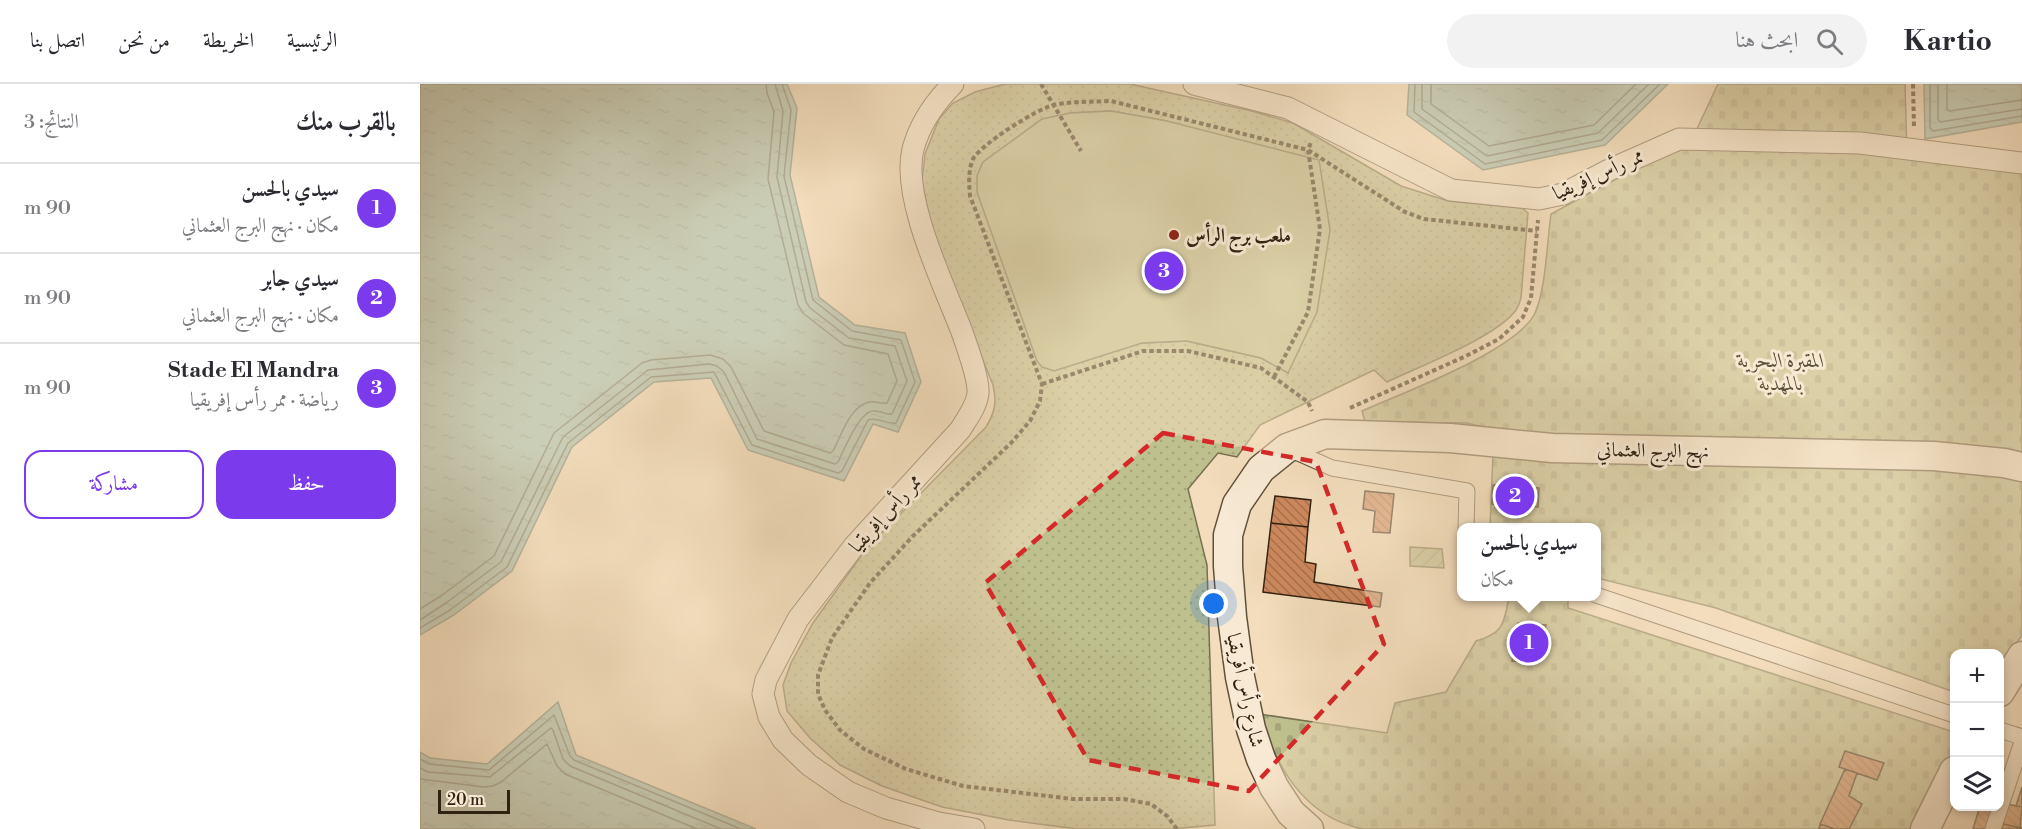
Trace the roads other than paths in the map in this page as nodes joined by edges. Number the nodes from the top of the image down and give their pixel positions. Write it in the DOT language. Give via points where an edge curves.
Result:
graph roads {
  1 [pos="953,84"];
  2 [pos="1194,84"];
  3 [pos="2022,163"];
  4 [pos="1287,448"];
  5 [pos="2022,467"];
  6 [pos="1466,523"];
  7 [pos="1601,597"];
  8 [pos="2022,656"];
  9 [pos="2004,685"];
  10 [pos="1950,714"];
  11 [pos="2004,731"];
  12 [pos="2022,737"];
  13 [pos="2022,742"];
  14 [pos="1950,779"];
  15 [pos="974,829"];
  16 [pos="1309,829"];
  17 [pos="1925,829"];
  18 [pos="1993,829"];
  1 -- 15 [label="street, ممر رأس إفريقيا" via="921,125 913,152 911,185 921,226 972,360 978,394 960,430 855,545 798,619 766,680 763,694 768,717 783,740 809,765 848,792 886,808"];
  2 -- 3 [label="street, ممر رأس إفريقيا" via="1288,108 1451,190 1539,199 1563,194 1679,139 1860,143"];
  4 -- 5 [label="street, نهج البرج العثماني" via="1325,435 1450,438 1552,448 1934,456"];
  4 -- 6 [label="lane" via="1332,468 1467,491"];
  4 -- 16 [label="street, شارع رأس أفريقيا" via="1261,469 1237,504 1228,535 1228,566 1240,677 1251,729 1274,787 1291,813"];
  7 -- 10 [label="lane"];
  8 -- 9 [label="street"];
  11 -- 12 [label="lane"];
  13 -- 18 [label="lane"];
  14 -- 17 [label="street"];
}
